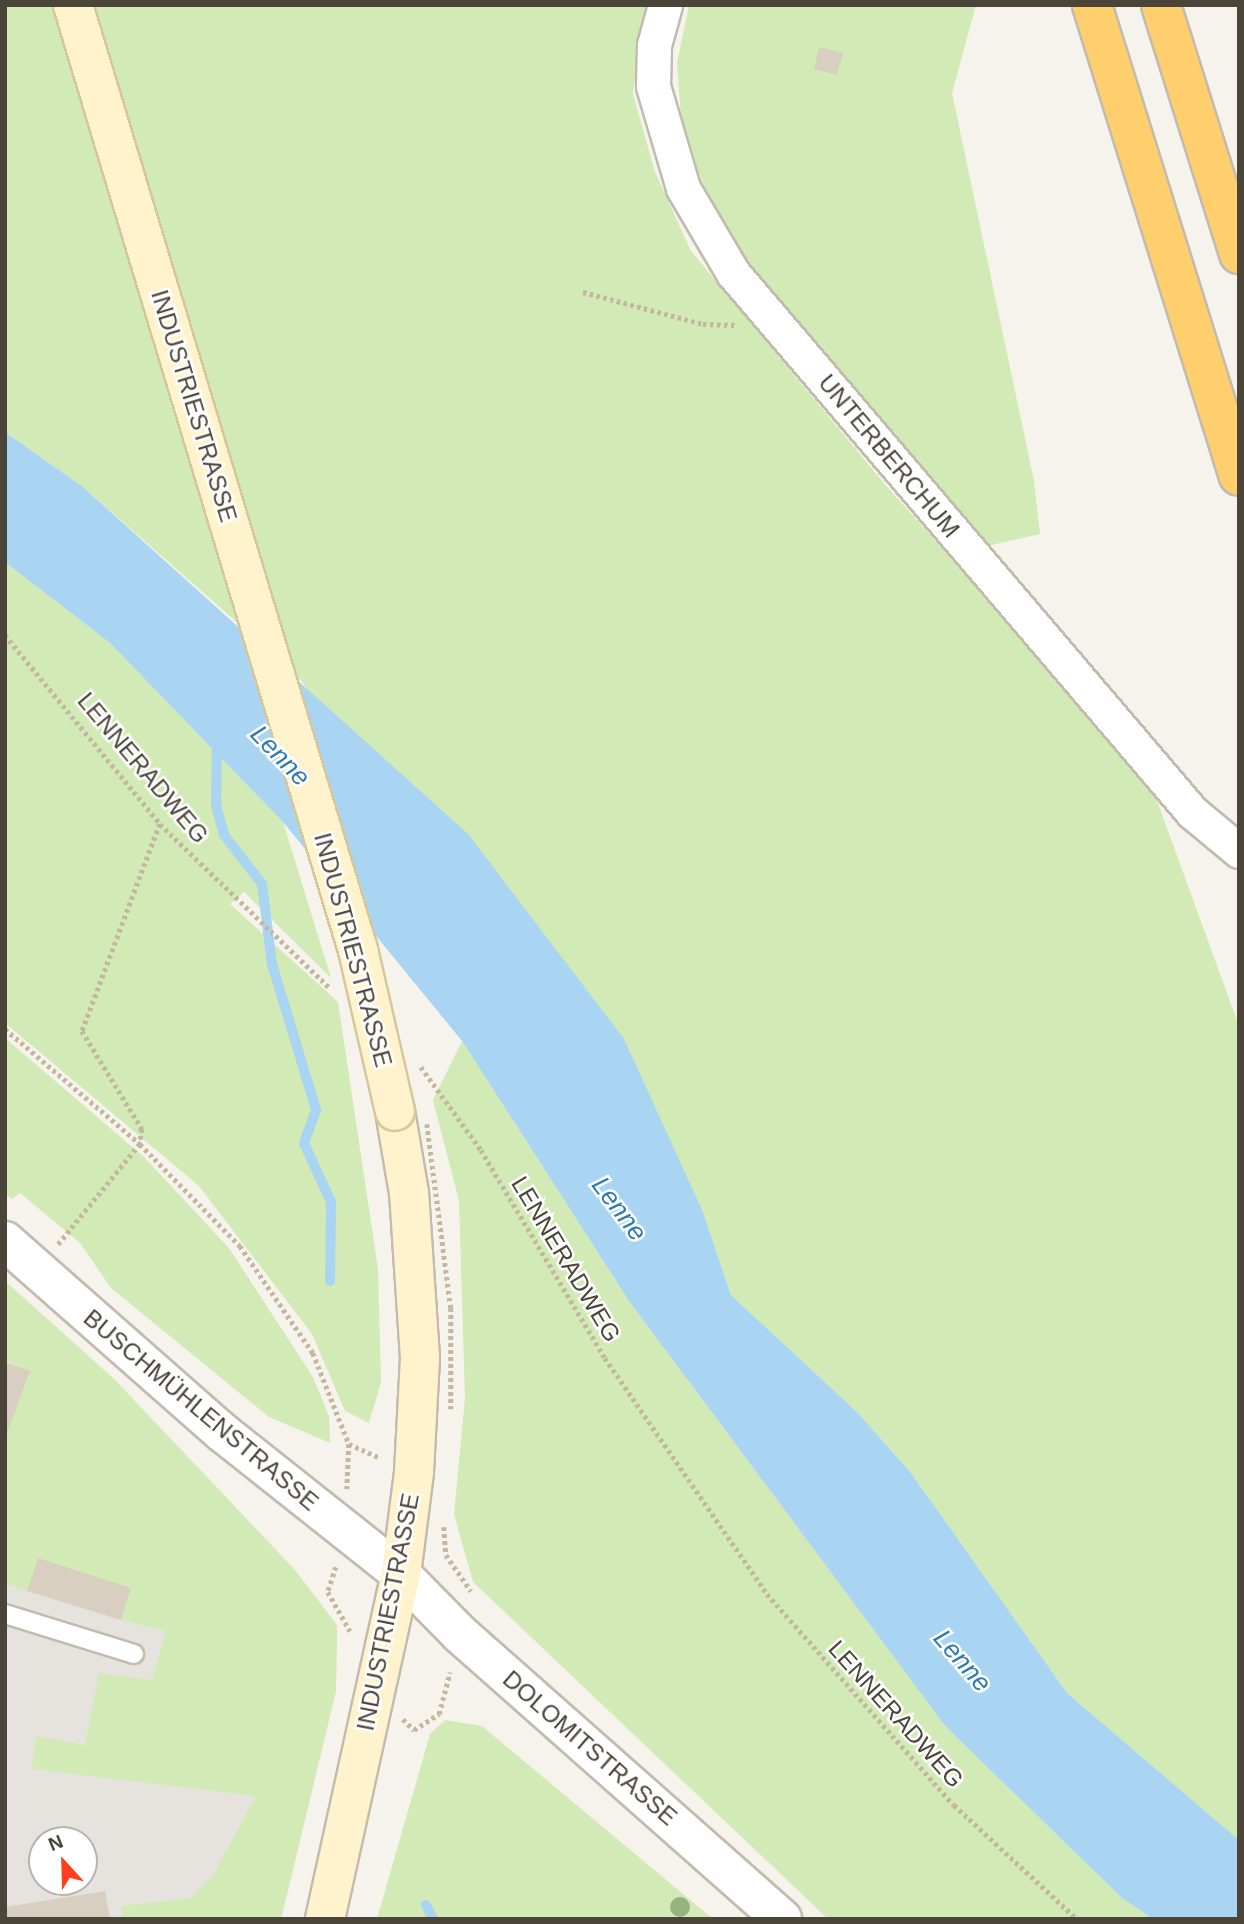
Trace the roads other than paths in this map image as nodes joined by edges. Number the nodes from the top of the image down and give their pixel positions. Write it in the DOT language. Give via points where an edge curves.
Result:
graph roads {
  1 [pos="73,5"];
  2 [pos="665,5"];
  3 [pos="1092,5"];
  4 [pos="1161,5"];
  5 [pos="1239,254"];
  6 [pos="1239,476"];
  7 [pos="1239,850"];
  8 [pos="5,1241"];
  9 [pos="401,1574"];
  10 [pos="5,1614"];
  11 [pos="134,1654"];
  12 [pos="325,1919"];
  13 [pos="782,1919"];
  1 -- 9 [label="main road, INDUSTRIESTRASSE, bridge" via="374,1010 409,1194 417,1408"];
  2 -- 7 [label="street, UNTERBERCHUM" via="654,45 653,86 683,188 733,273 1192,812"];
  3 -- 6 [label="highway"];
  4 -- 5 [label="highway"];
  8 -- 9 [label="street, BUSCHMÜHLENSTRASSE" via="222,1433"];
  9 -- 12 [label="main road, INDUSTRIESTRASSE"];
  9 -- 13 [label="street, DOLOMITSTRASSE" via="460,1634"];
  10 -- 11 [label="lane"];
}
